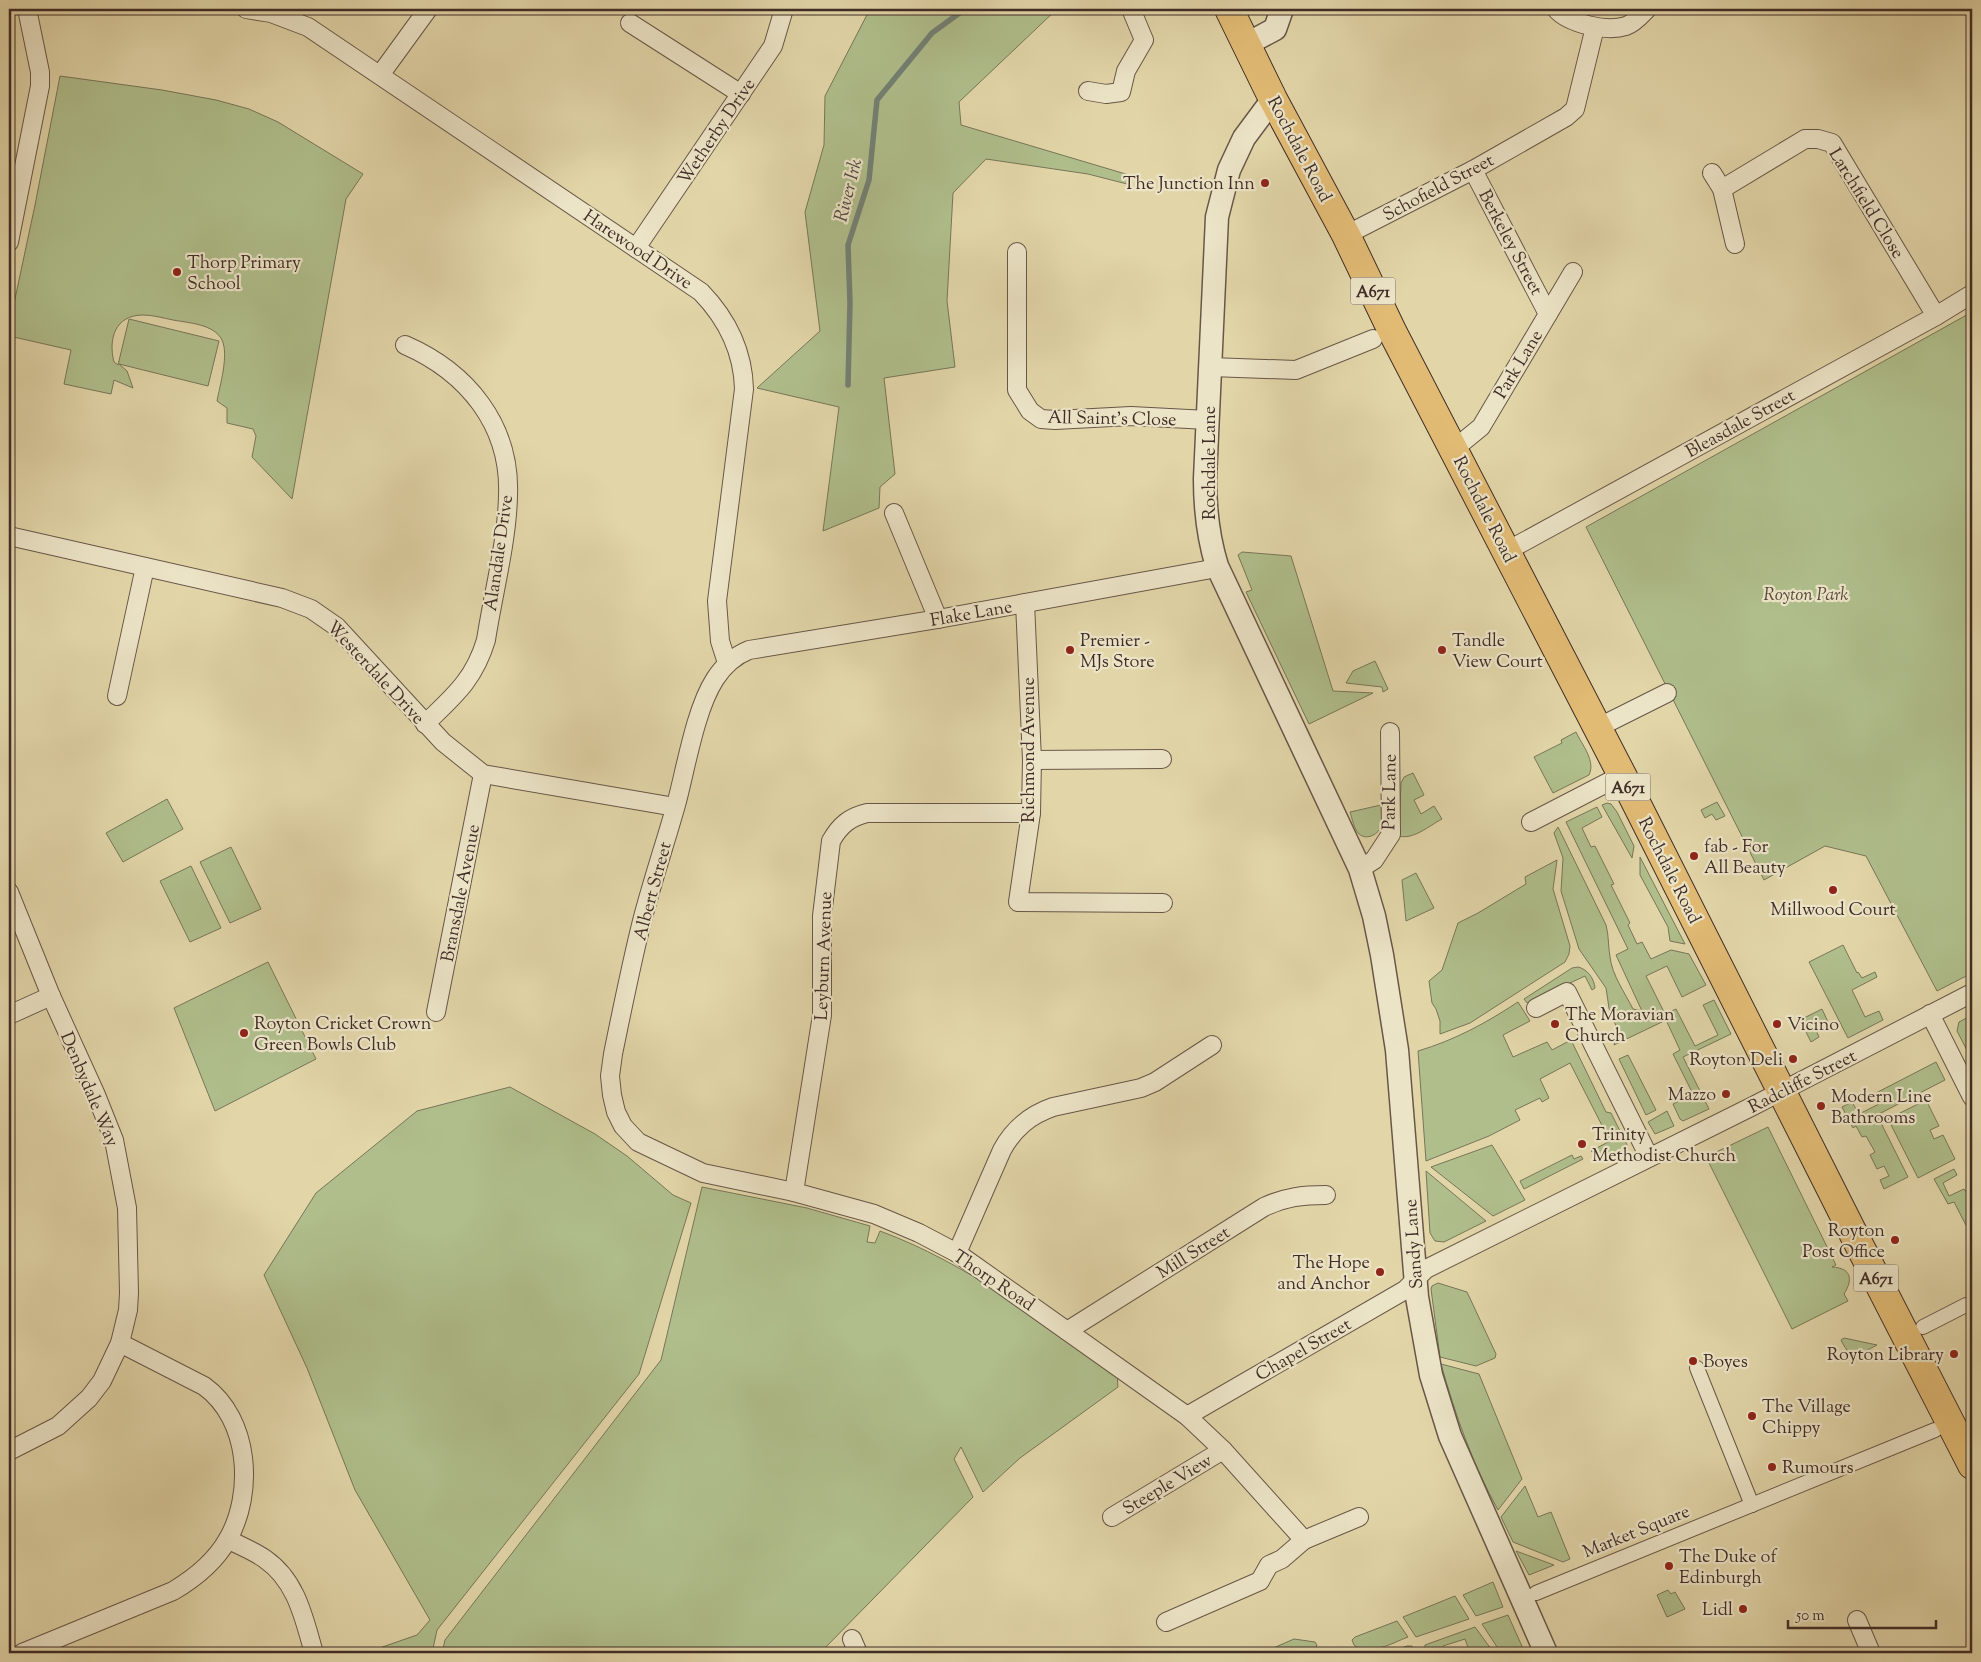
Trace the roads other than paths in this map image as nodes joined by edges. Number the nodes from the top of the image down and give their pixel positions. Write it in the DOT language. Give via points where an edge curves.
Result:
graph roads {
  1 [pos="27,9"];
  2 [pos="246,9"];
  3 [pos="428,9"];
  4 [pos="784,9"];
  5 [pos="1131,9"];
  6 [pos="1229,9"];
  7 [pos="1282,9"];
  8 [pos="1556,9"];
  9 [pos="1647,9"];
  10 [pos="630,23"];
  11 [pos="1596,27"];
  12 [pos="1247,44"];
  13 [pos="380,75"];
  14 [pos="1088,91"];
  15 [pos="741,94"];
  16 [pos="1273,99"];
  17 [pos="1473,170"];
  18 [pos="1712,173"];
  19 [pos="1722,188"];
  20 [pos="1346,235"];
  21 [pos="9,242"];
  22 [pos="1735,244"];
  23 [pos="636,248"];
  24 [pos="1017,252"];
  25 [pos="1573,272"];
  26 [pos="1972,294"];
  27 [pos="1548,314"];
  28 [pos="1936,316"];
  29 [pos="1373,339"];
  30 [pos="405,345"];
  31 [pos="1211,366"];
  32 [pos="1208,420"];
  33 [pos="1454,449"];
  34 [pos="894,513"];
  35 [pos="9,536"];
  36 [pos="1507,551"];
  37 [pos="1217,566"];
  38 [pos="145,567"];
  39 [pos="1025,603"];
  40 [pos="938,619"];
  41 [pos="727,663"];
  42 [pos="1667,693"];
  43 [pos="117,696"];
  44 [pos="425,724"];
  45 [pos="1597,728"];
  46 [pos="1390,732"];
  47 [pos="1162,759"];
  48 [pos="1032,760"];
  49 [pos="484,774"];
  50 [pos="1622,776"];
  51 [pos="675,807"];
  52 [pos="1031,813"];
  53 [pos="1531,822"];
  54 [pos="1360,869"];
  55 [pos="9,892"];
  56 [pos="1163,903"];
  57 [pos="1972,993"];
  58 [pos="51,996"];
  59 [pos="1536,1008"];
  60 [pos="436,1012"];
  61 [pos="1930,1014"];
  62 [pos="9,1016"];
  63 [pos="1212,1045"];
  64 [pos="1782,1092"];
  65 [pos="1972,1097"];
  66 [pos="624,1126"];
  67 [pos="1650,1157"];
  68 [pos="794,1192"];
  69 [pos="1326,1195"];
  70 [pos="957,1253"];
  71 [pos="1417,1277"];
  72 [pos="1966,1305"];
  73 [pos="1923,1327"];
  74 [pos="1067,1331"];
  75 [pos="120,1343"];
  76 [pos="1697,1368"];
  77 [pos="1187,1416"];
  78 [pos="1935,1430"];
  79 [pos="1223,1450"];
  80 [pos="9,1451"];
  81 [pos="1972,1465"];
  82 [pos="1752,1505"];
  83 [pos="1112,1517"];
  84 [pos="1359,1518"];
  85 [pos="228,1539"];
  86 [pos="1304,1540"];
  87 [pos="1530,1598"];
  88 [pos="1857,1620"];
  89 [pos="1166,1622"];
  90 [pos="22,1653"];
  91 [pos="314,1653"];
  92 [pos="1546,1653"];
  93 [pos="1871,1653"];
  1 -- 21 [label="street" via="40,86"];
  2 -- 13 [label="street, Harewood Drive" via="271,13 308,27"];
  3 -- 13 [label="street"];
  4 -- 15 [label="street, Wetherby Drive" via="774,46"];
  5 -- 14 [label="street" via="1144,40 1126,71 1120,92"];
  6 -- 12 [label="main road, Rochdale Road / A671"];
  7 -- 12 [label="street" via="1275,29"];
  8 -- 11 [label="street" via="1568,18"];
  9 -- 11 [label="street" via="1626,26"];
  10 -- 15 [label="street"];
  11 -- 17 [label="street, Schofield Street" via="1574,109 1566,117"];
  12 -- 16 [label="main road, Rochdale Road / A671"];
  13 -- 23 [label="street, Harewood Drive"];
  15 -- 23 [label="street, Wetherby Drive"];
  16 -- 20 [label="main road, Rochdale Road / A671"];
  16 -- 31 [label="street, Rochdale Lane" via="1244,138 1229,170 1217,217"];
  17 -- 20 [label="street, Schofield Street"];
  17 -- 27 [label="street, Berkeley Street"];
  18 -- 19 [label="street"];
  19 -- 22 [label="street"];
  19 -- 28 [label="street, Larchfield Close" via="1805,139 1832,143"];
  20 -- 33 [label="main road, Rochdale Road / A671"];
  23 -- 41 [label="street, Harewood Drive" via="701,292 713,304 731,331 741,362 742,409 717,601 720,642"];
  24 -- 32 [label="street, All Saint's Close" via="1018,390 1030,411 1041,419 1055,420 1132,416"];
  25 -- 27 [label="street, Park Lane"];
  26 -- 28 [label="street, Bleasdale Street"];
  27 -- 33 [label="street, Park Lane" via="1481,427"];
  28 -- 36 [label="street, Bleasdale Street"];
  29 -- 31 [label="street" via="1296,370"];
  30 -- 44 [label="street, Alandale Drive" via="442,365 473,394 496,431 507,473 507,517 481,656 465,685"];
  31 -- 32 [label="street, Rochdale Lane"];
  32 -- 37 [label="street, Rochdale Lane" via="1205,506"];
  33 -- 36 [label="main road, Rochdale Road / A671"];
  34 -- 40 [label="street"];
  35 -- 38 [label="street, Westerdale Drive"];
  36 -- 45 [label="main road, Rochdale Road / A671"];
  37 -- 39 [label="street, Flake Lane"];
  37 -- 54 [label="street, Rochdale Lane"];
  38 -- 43 [label="street"];
  38 -- 44 [label="street, Westerdale Drive" via="287,599 311,609 337,627"];
  39 -- 40 [label="street, Flake Lane"];
  39 -- 48 [label="street, Richmond Avenue"];
  40 -- 41 [label="street, Flake Lane" via="749,650 737,654"];
  41 -- 51 [label="street, Albert Street" via="706,697"];
  42 -- 45 [label="street"];
  44 -- 49 [label="street, Westerdale Drive"];
  45 -- 50 [label="main road, Rochdale Road / A671"];
  46 -- 54 [label="street, Park Lane" via="1391,834 1374,860"];
  47 -- 48 [label="street"];
  48 -- 52 [label="street, Richmond Avenue"];
  49 -- 51 [label="street, Westerdale Drive"];
  49 -- 60 [label="street, Bransdale Avenue"];
  50 -- 53 [label="street"];
  50 -- 64 [label="main road, Rochdale Road / A671"];
  51 -- 66 [label="street, Albert Street" via="642,921 613,1054 612,1095"];
  52 -- 56 [label="street, Richmond Avenue" via="1018,902"];
  52 -- 68 [label="street, Leyburn Avenue" via="867,813 848,819 836,832 831,840 822,916 822,1015"];
  54 -- 71 [label="street, Sandy Lane" via="1374,916 1397,1050"];
  55 -- 58 [label="street, Denbydale Way"];
  57 -- 61 [label="street, Radcliffe Street"];
  58 -- 62 [label="street"];
  58 -- 75 [label="street, Denbydale Way" via="114,1140 122,1174 129,1242 129,1293"];
  59 -- 67 [label="street" via="1567,992"];
  61 -- 64 [label="street, Radcliffe Street"];
  61 -- 65 [label="street"];
  63 -- 70 [label="street" via="1141,1088 1053,1107 1022,1123 1007,1140"];
  64 -- 67 [label="street, Radcliffe Street"];
  64 -- 81 [label="main road, Rochdale Road / A671"];
  66 -- 68 [label="street, Thorp Road" via="638,1142 703,1173"];
  67 -- 71 [label="street, Radcliffe Street" via="1435,1264"];
  68 -- 70 [label="street, Thorp Road" via="874,1214"];
  69 -- 74 [label="street, Mill Street" via="1300,1195 1264,1207"];
  70 -- 74 [label="street, Thorp Road"];
  71 -- 77 [label="street, Chapel Street" via="1405,1290"];
  71 -- 87 [label="street, Sandy Lane" via="1423,1336 1441,1409 1457,1454"];
  72 -- 73 [label="street"];
  74 -- 77 [label="street, Thorp Road"];
  75 -- 80 [label="street, Denbydale Way" via="102,1381 74,1412 58,1426"];
  75 -- 85 [label="street" via="204,1386 229,1416 241,1448 244,1483 236,1521"];
  76 -- 82 [label="street"];
  77 -- 79 [label="street, Thorp Road"];
  78 -- 82 [label="street, Market Square"];
  79 -- 83 [label="street, Steeple View"];
  79 -- 86 [label="street, Thorp Road"];
  82 -- 87 [label="street, Market Square"];
  84 -- 86 [label="street"];
  85 -- 90 [label="street" via="204,1569 173,1591"];
  85 -- 91 [label="street" via="266,1559 282,1576 296,1595"];
  86 -- 89 [label="street" via="1269,1566 1260,1581"];
  87 -- 92 [label="street, Sandy Lane"];
  88 -- 93 [label="street"];
}
